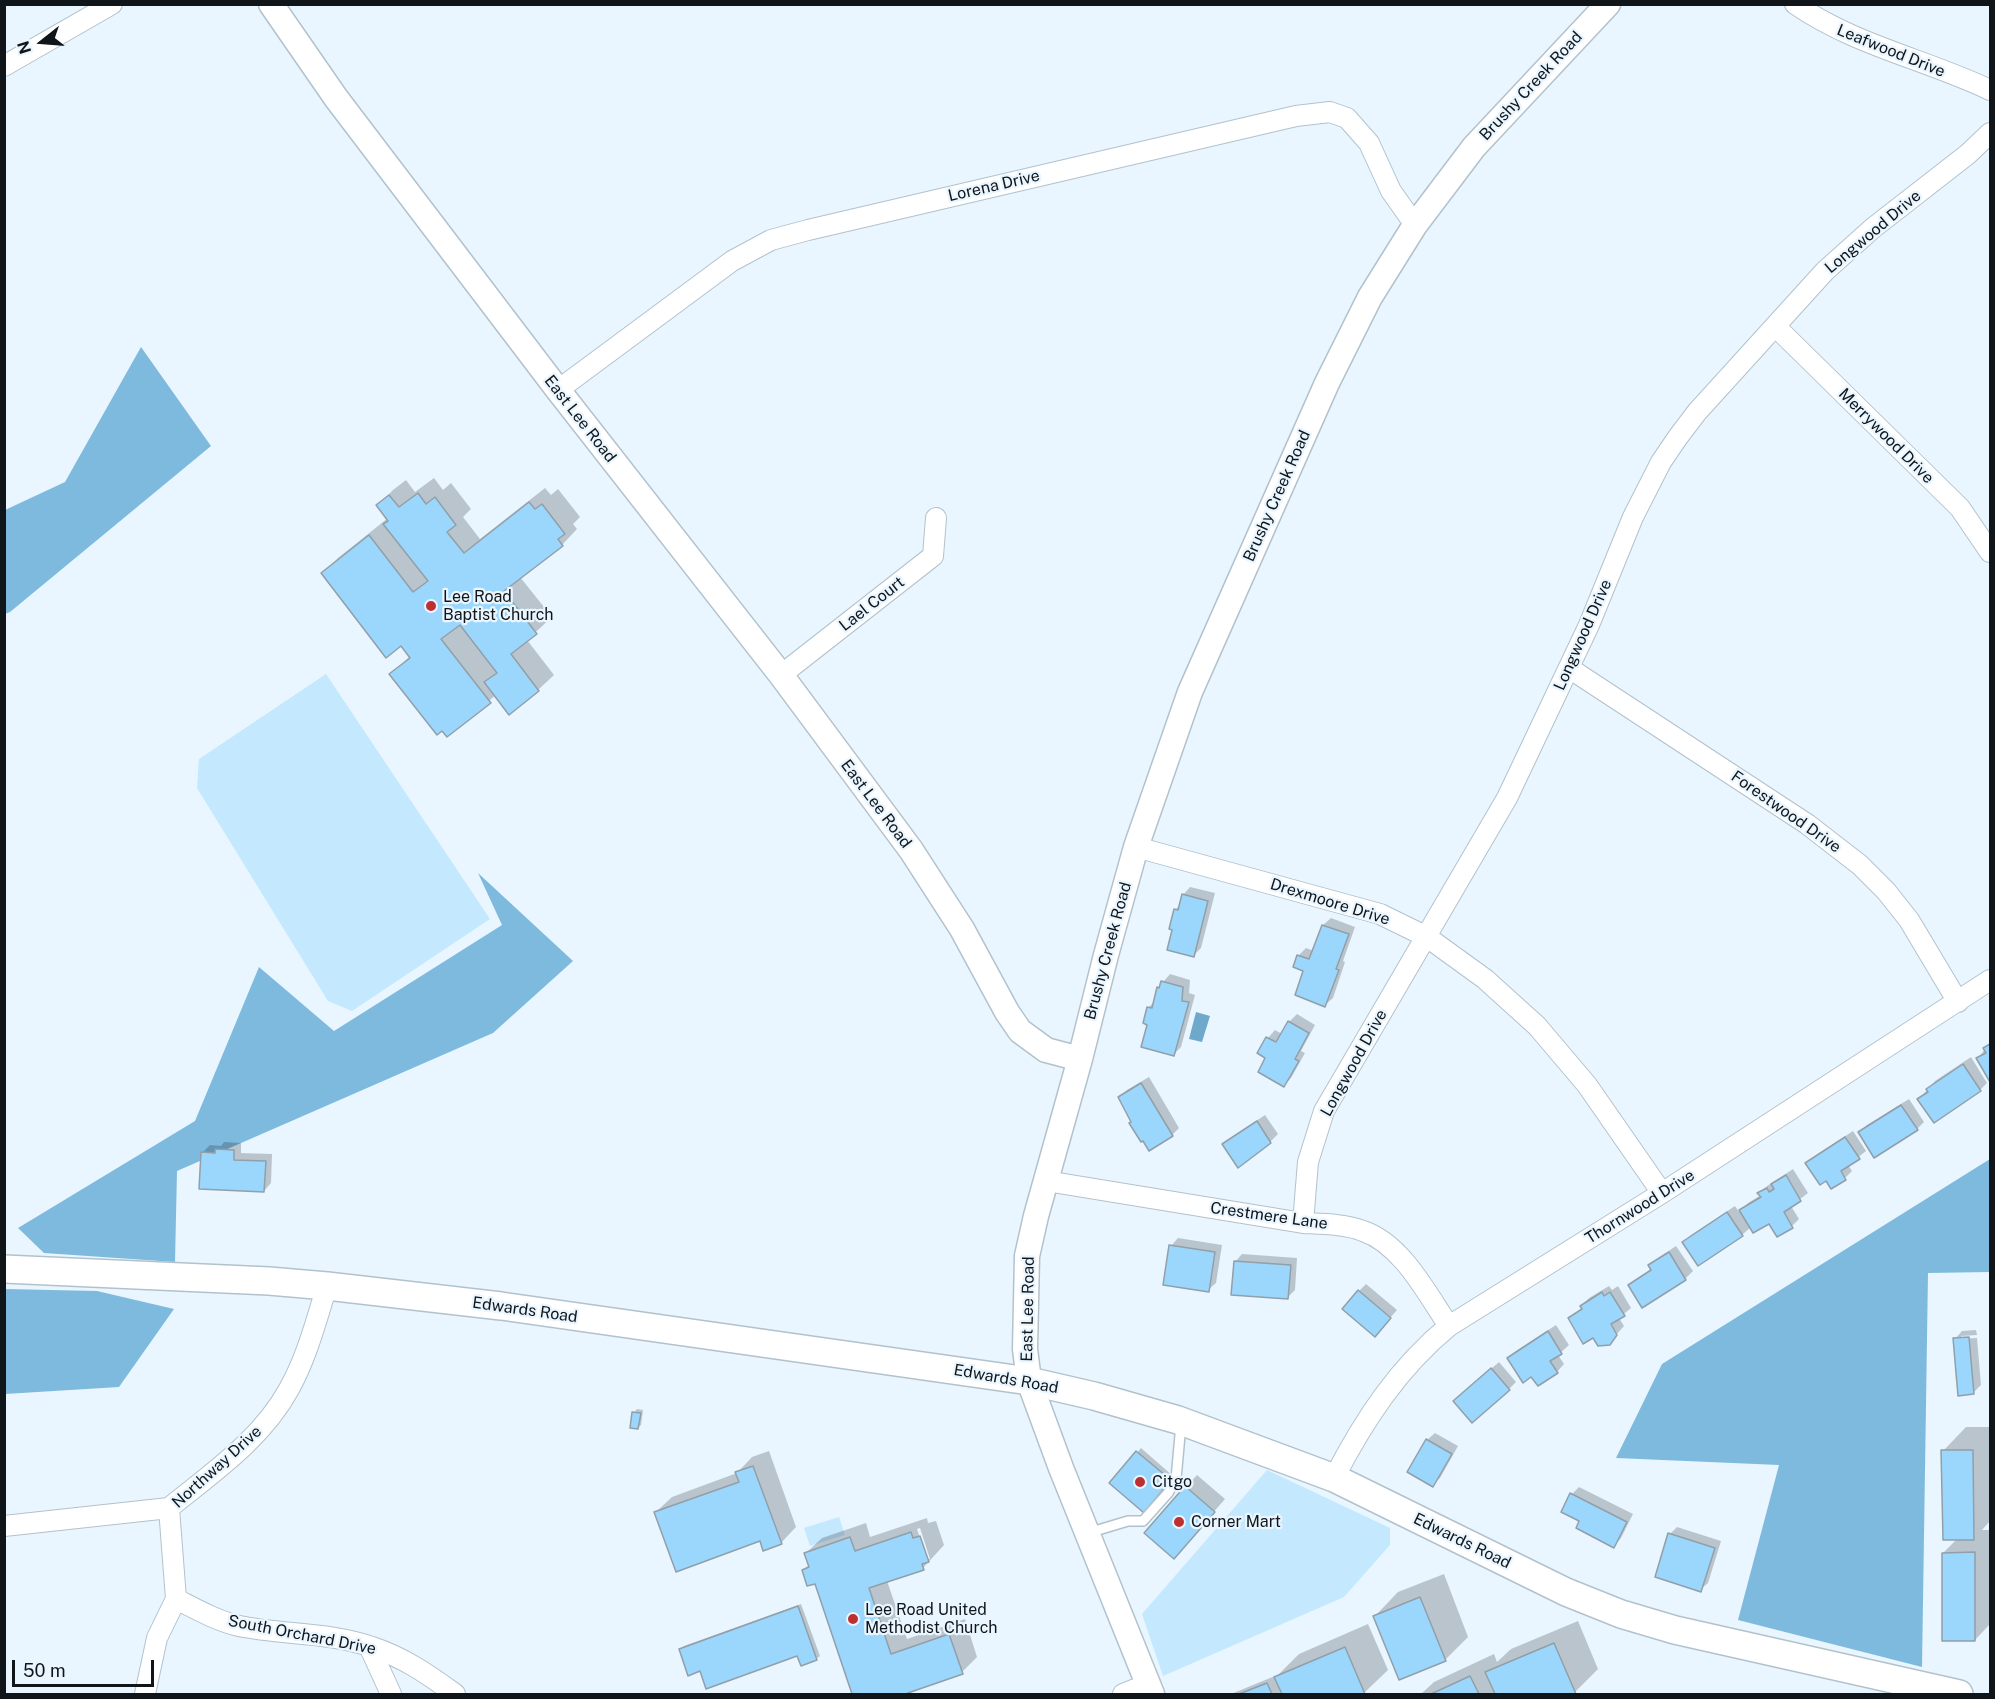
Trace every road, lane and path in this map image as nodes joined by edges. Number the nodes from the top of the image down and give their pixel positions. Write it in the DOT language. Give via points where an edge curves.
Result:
graph roads {
  1 [pos="112,4"];
  2 [pos="271,4"];
  3 [pos="1608,4"];
  4 [pos="1795,4"];
  5 [pos="4,66"];
  6 [pos="1990,90"];
  7 [pos="1990,133"];
  8 [pos="1416,225"];
  9 [pos="1775,326"];
  10 [pos="558,390"];
  11 [pos="936,518"];
  12 [pos="1990,552"];
  13 [pos="1569,668"];
  14 [pos="781,675"];
  15 [pos="1136,847"];
  16 [pos="1427,937"];
  17 [pos="1990,980"];
  18 [pos="1958,1002"];
  19 [pos="1080,1059"];
  20 [pos="1046,1181"];
  21 [pos="1662,1193"];
  22 [pos="1303,1223"];
  23 [pos="4,1269"];
  24 [pos="327,1286"];
  25 [pos="1449,1326"];
  26 [pos="1029,1381"];
  27 [pos="1182,1421"];
  28 [pos="1334,1478"];
  29 [pos="169,1508"];
  30 [pos="4,1526"];
  31 [pos="1087,1533"];
  32 [pos="176,1599"];
  33 [pos="369,1646"];
  34 [pos="1150,1689"];
  35 [pos="145,1695"];
  36 [pos="391,1695"];
  37 [pos="455,1695"];
  38 [pos="1123,1695"];
  39 [pos="1959,1695"];
  1 -- 5 [label="street"];
  2 -- 10 [label="street, East Lee Road" via="336,98"];
  3 -- 8 [label="street, Brushy Creek Road" via="1474,147"];
  4 -- 6 [label="street, Leafwood Drive" via="1823,23 1862,41"];
  7 -- 9 [label="street, Longwood Drive" via="1865,235 1825,271"];
  8 -- 10 [label="street, Lorena Drive" via="1391,191 1369,143 1347,118 1330,112 1296,116 771,240 732,261"];
  8 -- 15 [label="street, Brushy Creek Road" via="1370,297 1328,382 1190,692"];
  9 -- 12 [label="street, Merrywood Drive" via="1960,508"];
  9 -- 13 [label="street, Longwood Drive" via="1697,412 1661,462 1633,517"];
  10 -- 14 [label="street, East Lee Road"];
  11 -- 14 [label="street, Lael Court" via="933,556"];
  13 -- 16 [label="street, Longwood Drive" via="1507,798"];
  13 -- 18 [label="street, Forestwood Drive" via="1807,824 1860,865 1909,920"];
  14 -- 19 [label="street, East Lee Road" via="934,884 1020,1031 1046,1050"];
  15 -- 16 [label="street, Drexmoore Drive" via="1380,914"];
  15 -- 19 [label="street, Brushy Creek Road"];
  16 -- 21 [label="street, Drexmoore Drive" via="1499,991 1544,1034 1587,1085"];
  16 -- 22 [label="street, Longwood Drive" via="1324,1111 1308,1162"];
  17 -- 18 [label="street, Thornwood Drive"];
  18 -- 21 [label="street, Thornwood Drive"];
  19 -- 20 [label="street, East Lee Road"];
  20 -- 22 [label="street, Crestmere Lane"];
  20 -- 26 [label="street, East Lee Road" via="1028,1256 1025,1349"];
  21 -- 25 [label="street, Thornwood Drive"];
  22 -- 25 [label="street, Crestmere Lane" via="1346,1226 1386,1243 1399,1255"];
  23 -- 24 [label="main road, Edwards Road"];
  24 -- 26 [label="main road, Edwards Road"];
  24 -- 29 [label="street, Northway Drive" via="301,1365 277,1408 242,1448"];
  25 -- 28 [label="street, Thornwood Drive" via="1390,1385"];
  26 -- 27 [label="main road, Edwards Road"];
  26 -- 31 [label="street, East Lee Road"];
  27 -- 28 [label="main road, Edwards Road"];
  27 -- 31 [label="lane" via="1176,1479 1168,1493 1143,1521 1128,1521"];
  28 -- 39 [label="main road, Edwards Road" via="1566,1592 1621,1614"];
  29 -- 30 [label="street"];
  29 -- 32 [label="street, Northway Drive"];
  31 -- 34 [label="street, East Lee Road"];
  32 -- 33 [label="street, South Orchard Drive" via="238,1626"];
  32 -- 35 [label="street" via="157,1638"];
  33 -- 36 [label="street"];
  33 -- 37 [label="street, South Orchard Drive" via="423,1670"];
  34 -- 38 [label="street"];
}
